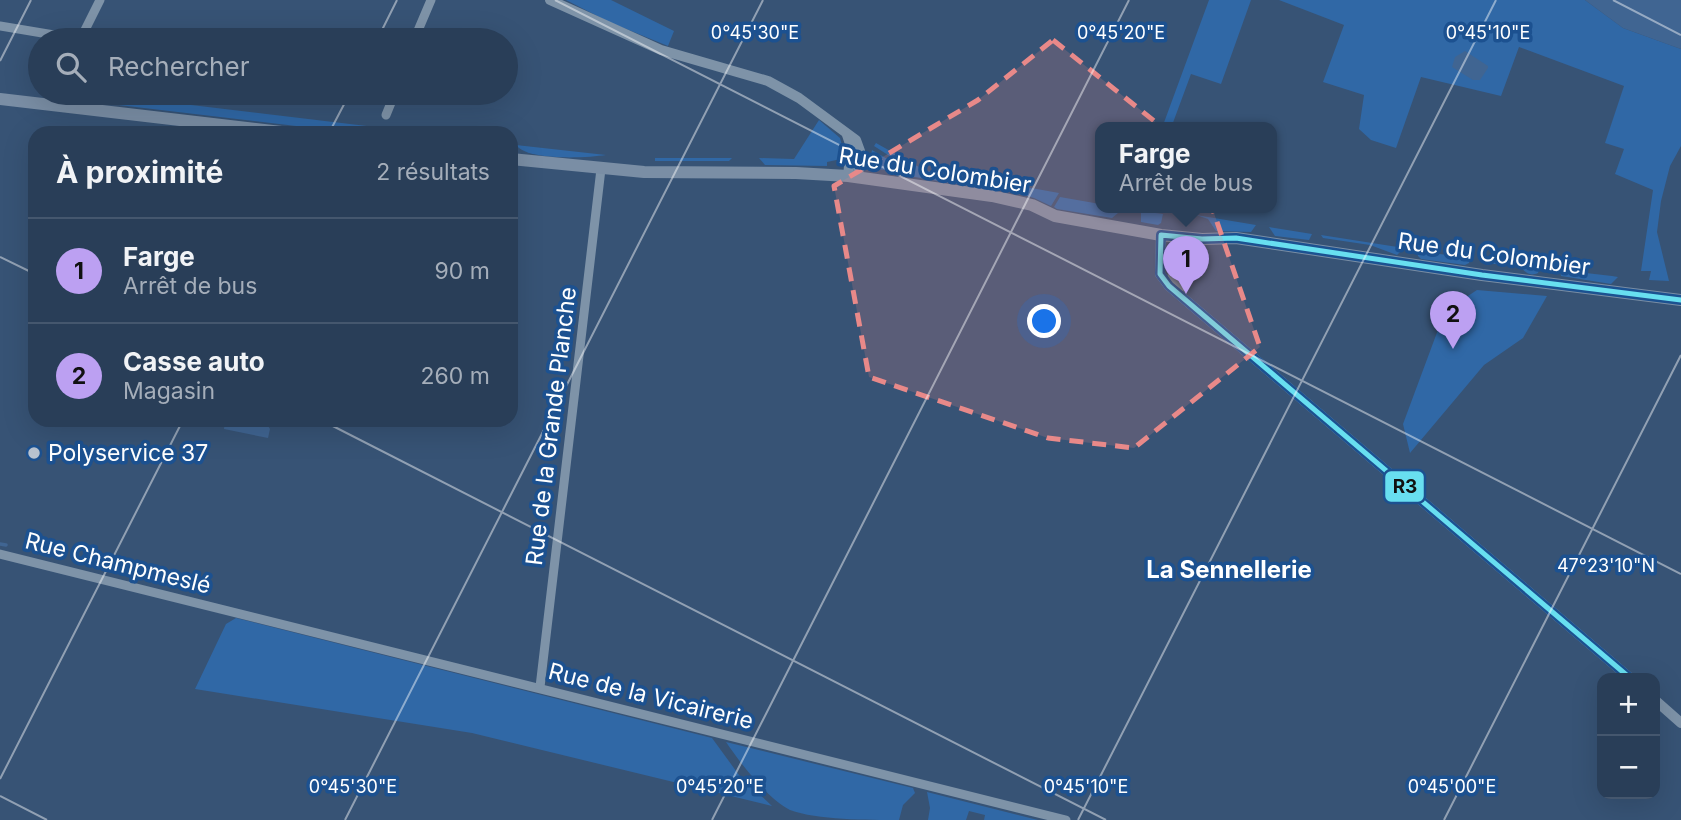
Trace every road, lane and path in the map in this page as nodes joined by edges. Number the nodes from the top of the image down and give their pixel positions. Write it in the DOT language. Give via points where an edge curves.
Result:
graph roads {
  1 [pos="100,0"];
  2 [pos="431,0"];
  3 [pos="550,0"];
  4 [pos="0,26"];
  5 [pos="87,28"];
  6 [pos="419,28"];
  7 [pos="28,31"];
  8 [pos="0,99"];
  9 [pos="28,102"];
  10 [pos="51,105"];
  11 [pos="390,105"];
  12 [pos="386,115"];
  13 [pos="230,126"];
  14 [pos="518,160"];
  15 [pos="601,169"];
  16 [pos="853,177"];
  17 [pos="1161,234"];
  18 [pos="1183,237"];
  19 [pos="1681,300"];
  20 [pos="1200,311"];
  21 [pos="0,554"];
  22 [pos="227,609"];
  23 [pos="1624,673"];
  24 [pos="540,687"];
  25 [pos="1660,704"];
  26 [pos="1681,723"];
  27 [pos="1066,820"];
  1 -- 5 [label="street"];
  2 -- 6 [label="street"];
  3 -- 16 [label="street" via="661,50 775,84 799,98 856,140"];
  4 -- 7 [label="street"];
  8 -- 9 [label="main road"];
  10 -- 13 [label="main road"];
  11 -- 12 [label="street"];
  14 -- 15 [label="main road, Rue du Colombier"];
  15 -- 16 [label="main road, Rue du Colombier"];
  15 -- 24 [label="street, Rue de la Grande Planche"];
  16 -- 17 [label="main road, Rue du Colombier" via="992,196 1032,205 1055,216"];
  17 -- 18 [label="main road, Rue du Colombier"];
  17 -- 20 [label="street" via="1163,280"];
  18 -- 19 [label="main road, Rue du Colombier" via="1236,238"];
  18 -- 20 [label="street" via="1172,281"];
  20 -- 23 [label="street"];
  21 -- 22 [label="street, Rue Champmeslé"];
  22 -- 24 [label="street, Rue de la Vicairerie"];
  24 -- 27 [label="street, Rue de la Vicairerie"];
  25 -- 26 [label="street"];
}
